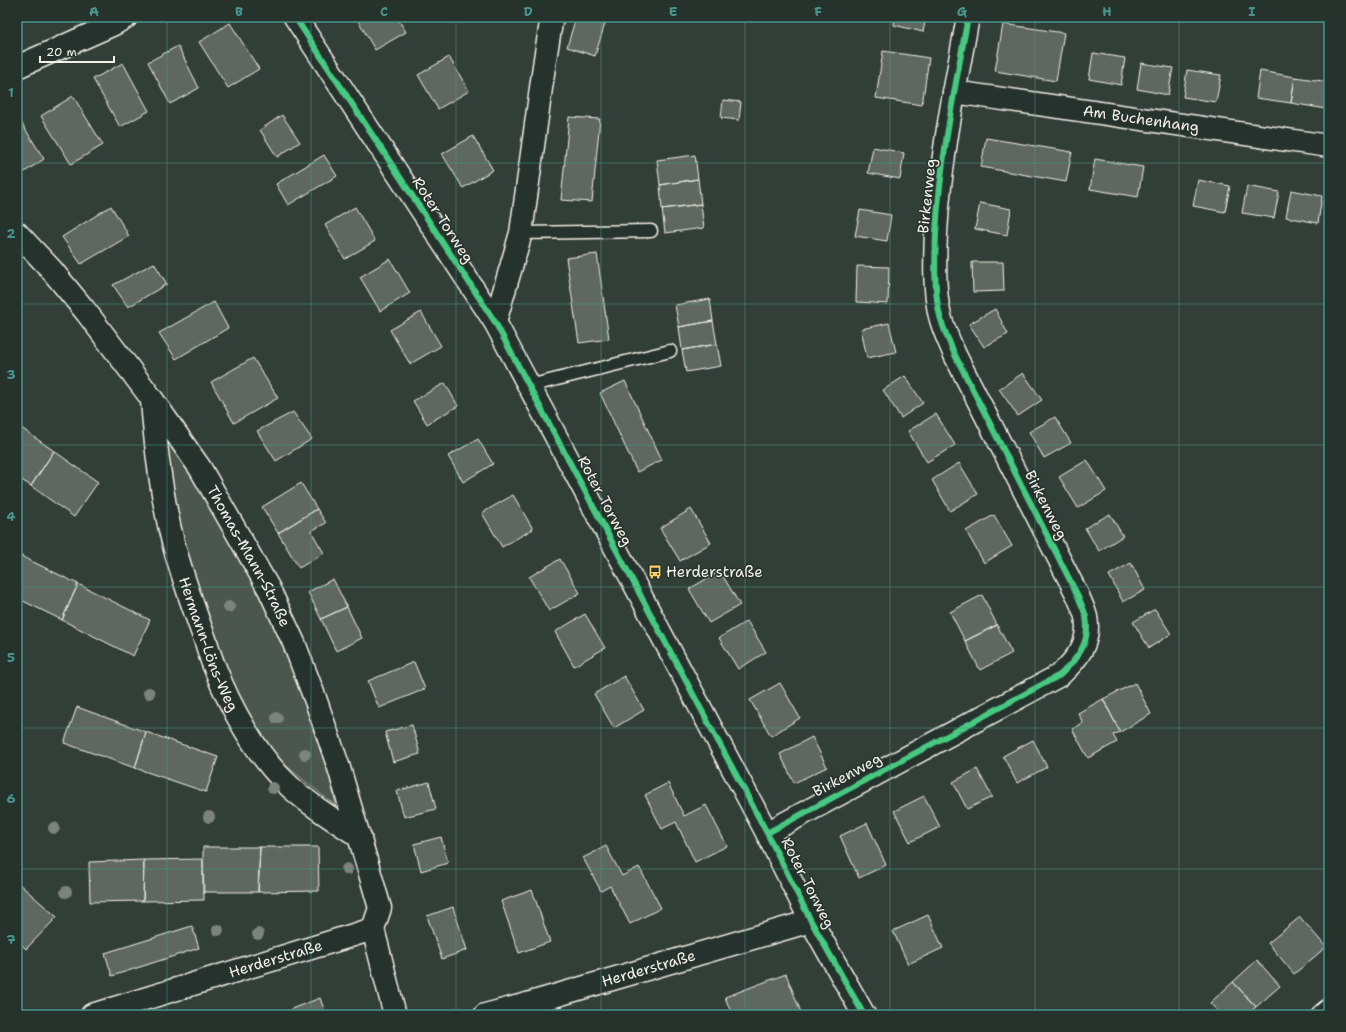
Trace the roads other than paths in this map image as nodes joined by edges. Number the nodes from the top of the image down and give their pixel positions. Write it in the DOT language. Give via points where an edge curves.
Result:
graph roads {
  1 [pos="126,17"];
  2 [pos="295,17"];
  3 [pos="552,17"];
  4 [pos="968,17"];
  5 [pos="17,67"];
  6 [pos="954,92"];
  7 [pos="1329,146"];
  8 [pos="651,231"];
  9 [pos="17,233"];
  10 [pos="521,233"];
  11 [pos="495,322"];
  12 [pos="670,350"];
  13 [pos="529,386"];
  14 [pos="152,399"];
  15 [pos="767,833"];
  16 [pos="360,837"];
  17 [pos="811,920"];
  18 [pos="373,928"];
  19 [pos="529,1010"];
  20 [pos="1329,1010"];
  21 [pos="92,1015"];
  22 [pos="395,1015"];
  23 [pos="486,1015"];
  24 [pos="864,1015"];
  25 [pos="1323,1015"];
  1 -- 5 [label="street"];
  2 -- 11 [label="street, Roter Torweg"];
  3 -- 10 [label="street"];
  4 -- 6 [label="street, Birkenweg"];
  6 -- 7 [label="street, Am Buchenhang"];
  6 -- 15 [label="street, Birkenweg" via="937,221 935,260 939,312 955,355 1077,594 1086,616 1084,644 1079,655 1060,674"];
  8 -- 10 [label="lane"];
  9 -- 14 [label="street, Thomas-Mann-Straße" via="87,313"];
  10 -- 11 [label="street"];
  11 -- 13 [label="street, Roter Torweg"];
  12 -- 13 [label="lane"];
  13 -- 15 [label="street, Roter Torweg"];
  14 -- 16 [label="street, Thomas-Mann-Straße" via="200,468 269,590 294,643 316,701"];
  14 -- 16 [label="street, Hermann-Löns-Weg" via="163,496 176,552 187,590 224,690 262,755 286,783 313,806"];
  15 -- 17 [label="street, Roter Torweg"];
  16 -- 18 [label="street, Thomas-Mann-Straße" via="380,908"];
  17 -- 19 [label="street, Herderstraße"];
  17 -- 24 [label="street, Roter Torweg"];
  18 -- 21 [label="street, Herderstraße"];
  18 -- 22 [label="street"];
  19 -- 23 [label="street, Herderstraße"];
  20 -- 25 [label="street"];
}
